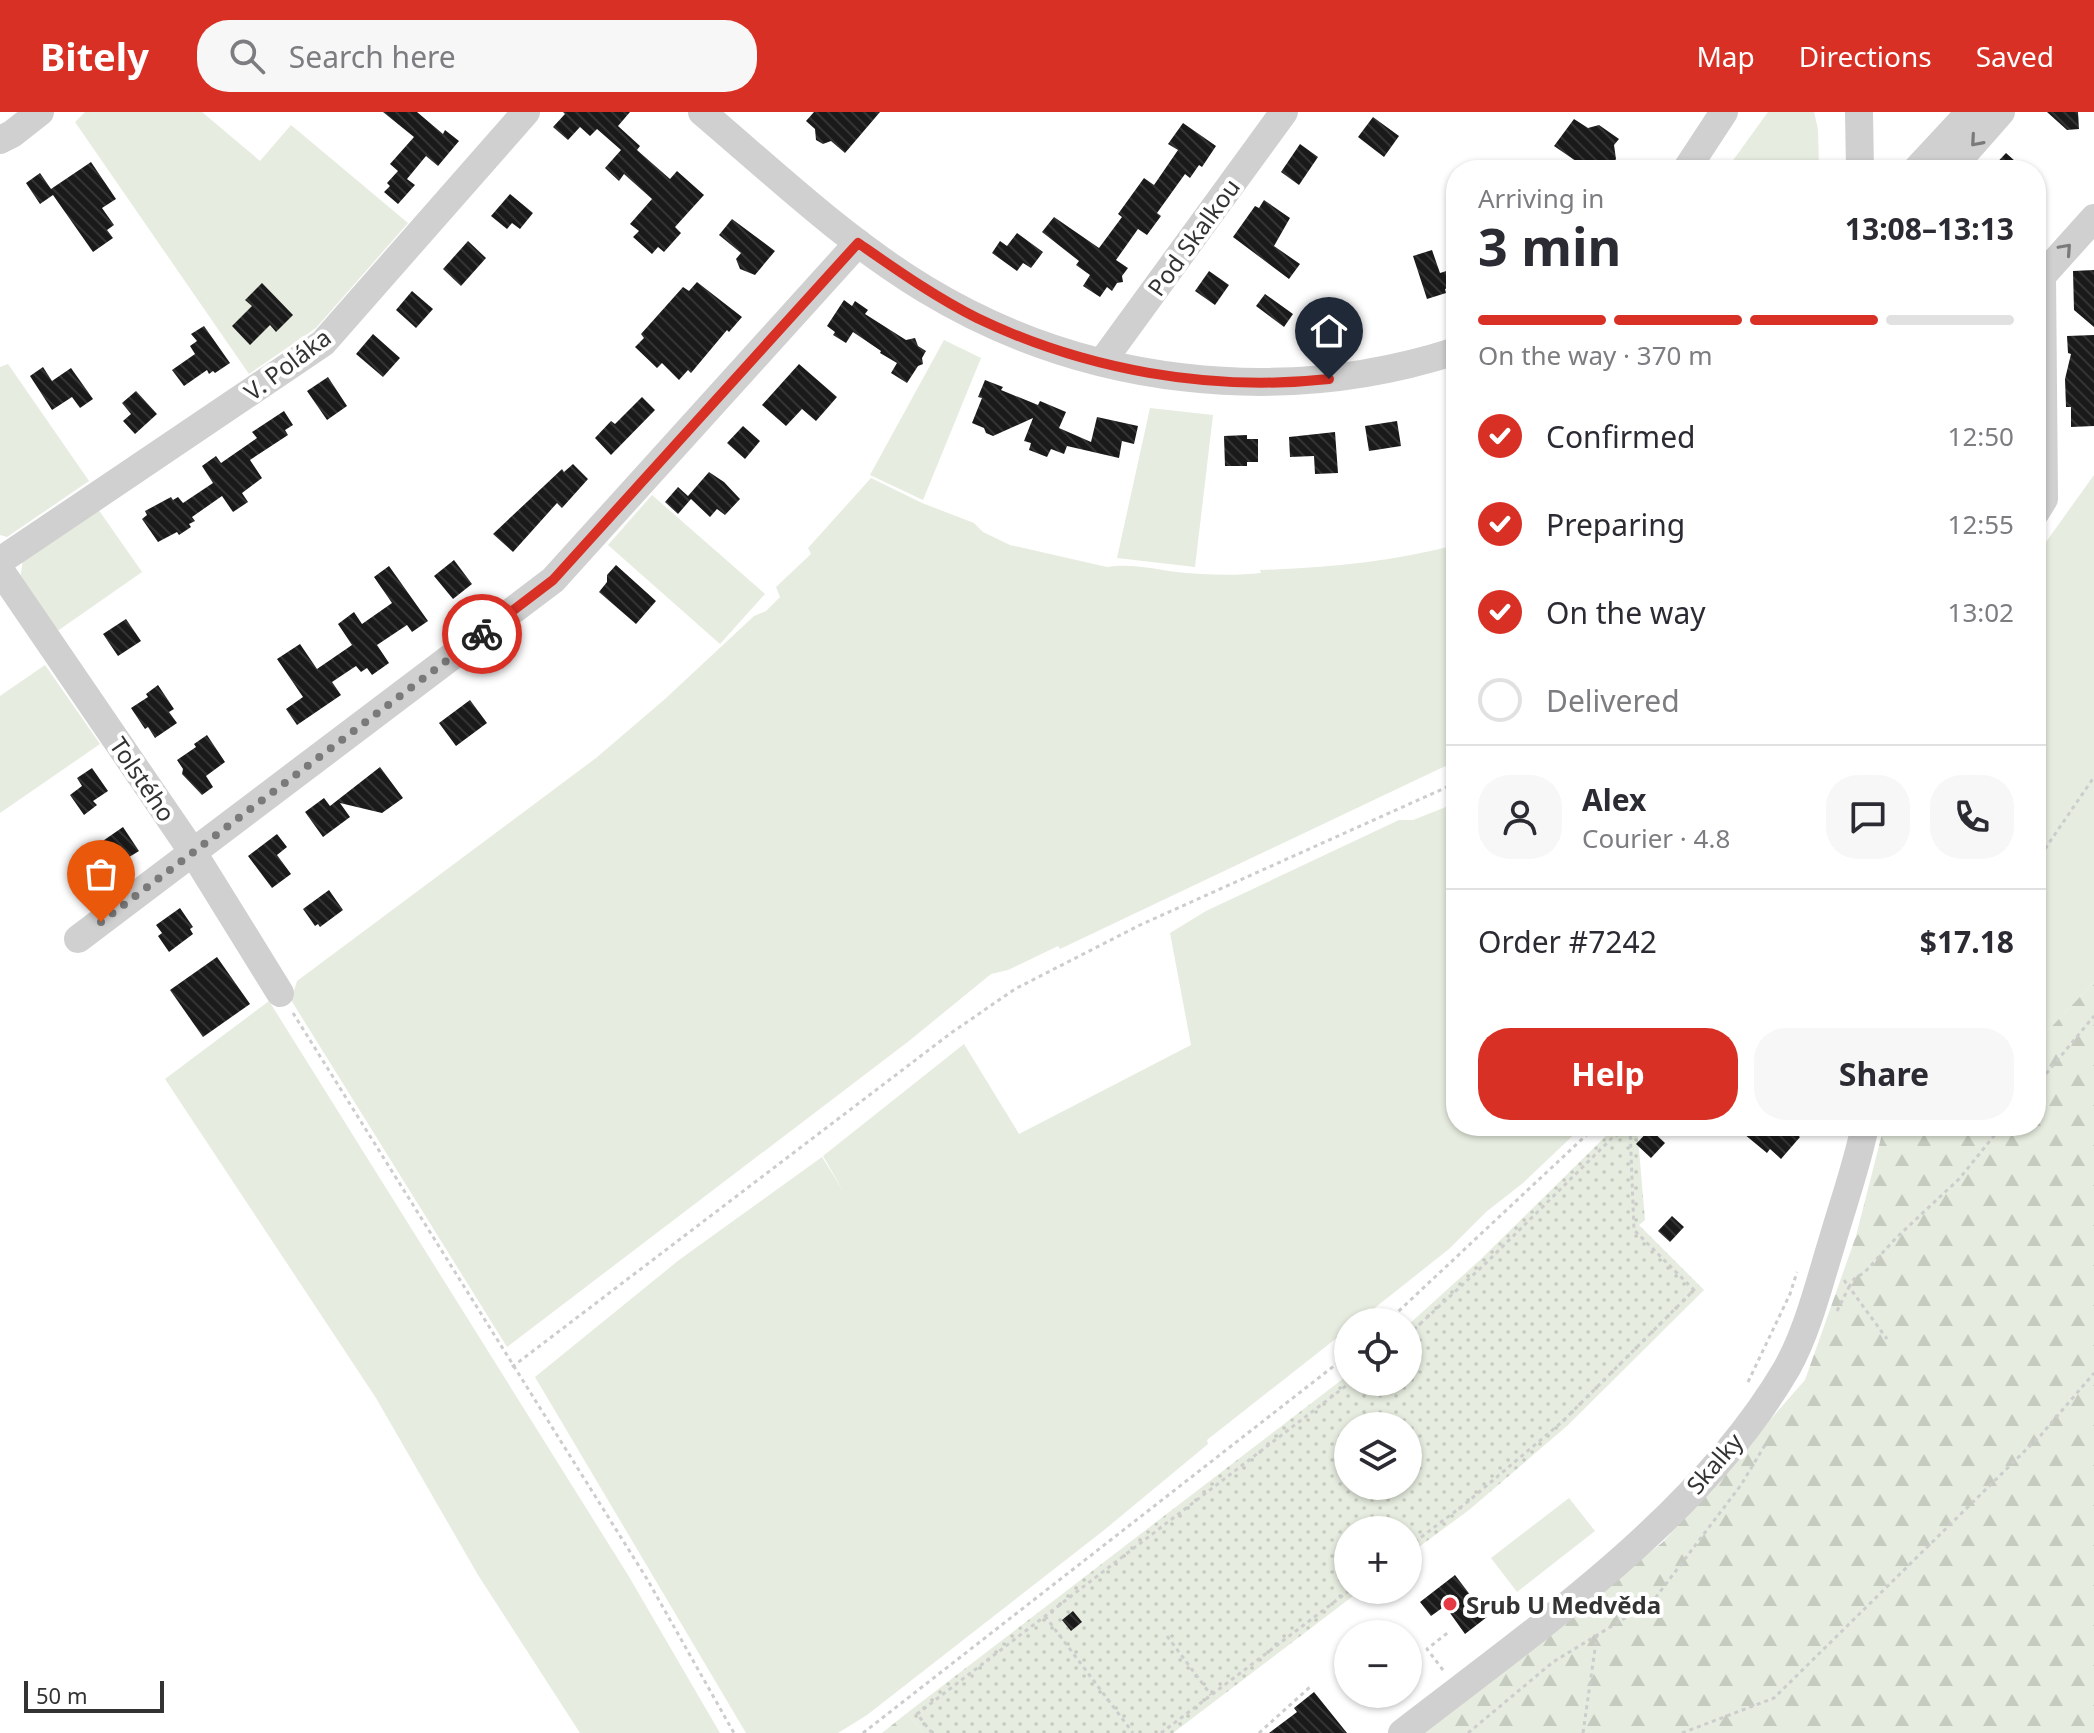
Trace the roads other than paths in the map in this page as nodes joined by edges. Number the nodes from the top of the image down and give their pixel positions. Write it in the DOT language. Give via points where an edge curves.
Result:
graph roads {
  1 [pos="40,112"];
  2 [pos="526,112"];
  3 [pos="702,112"];
  4 [pos="1284,112"];
  5 [pos="1724,112"];
  6 [pos="1859,112"];
  7 [pos="1970,112"];
  8 [pos="2001,112"];
  9 [pos="0,140"];
  10 [pos="1693,160"];
  11 [pos="1860,160"];
  12 [pos="1925,160"];
  13 [pos="1959,160"];
  14 [pos="2094,218"];
  15 [pos="858,243"];
  16 [pos="2046,272"];
  17 [pos="1446,354"];
  18 [pos="1102,362"];
  19 [pos="0,561"];
  20 [pos="0,570"];
  21 [pos="194,854"];
  22 [pos="78,939"];
  23 [pos="280,993"];
  24 [pos="1861,1136"];
  25 [pos="1402,1733"];
  1 -- 9 [label="street"];
  2 -- 19 [label="street, V. Poláka" via="323,343"];
  3 -- 15 [label="street"];
  4 -- 18 [label="street, Pod Skalkou"];
  5 -- 10 [label="street"];
  6 -- 11 [label="street"];
  7 -- 12 [label="street"];
  8 -- 13 [label="street, one-way"];
  16 -- 14 [label="street, one-way"];
  15 -- 18 [label="street" via="977,317"];
  15 -- 21 [label="street" via="553,580"];
  17 -- 18 [label="street" via="1353,376 1271,383 1186,378"];
  20 -- 21 [label="street, Tolstého"];
  21 -- 22 [label="street"];
  21 -- 23 [label="street, Tolstého"];
  24 -- 25 [label="street, Skalky" via="1813,1262 1815,1298 1789,1364 1765,1402 1705,1477 1647,1536"];
}
